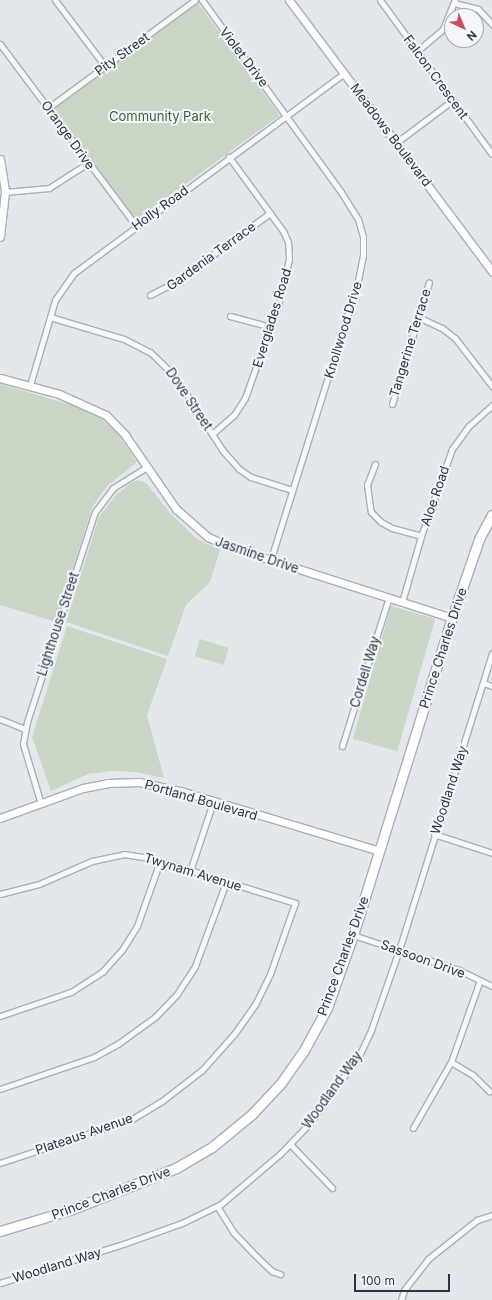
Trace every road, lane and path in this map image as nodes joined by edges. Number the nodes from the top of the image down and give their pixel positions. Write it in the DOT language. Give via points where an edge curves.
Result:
graph roads {
  1 [pos="55,0"];
  2 [pos="195,0"];
  3 [pos="202,0"];
  4 [pos="289,0"];
  5 [pos="380,0"];
  6 [pos="455,1"];
  7 [pos="492,24"];
  8 [pos="0,44"];
  9 [pos="417,50"];
  10 [pos="105,66"];
  11 [pos="344,73"];
  12 [pos="453,100"];
  13 [pos="48,108"];
  14 [pos="287,115"];
  15 [pos="397,142"];
  16 [pos="492,154"];
  17 [pos="230,157"];
  18 [pos="0,160"];
  19 [pos="88,163"];
  20 [pos="5,192"];
  21 [pos="270,213"];
  22 [pos="136,226"];
  23 [pos="0,237"];
  24 [pos="492,271"];
  25 [pos="429,282"];
  26 [pos="150,295"];
  27 [pos="230,316"];
  28 [pos="50,317"];
  29 [pos="418,317"];
  30 [pos="270,327"];
  31 [pos="0,378"];
  32 [pos="30,385"];
  33 [pos="492,386"];
  34 [pos="392,404"];
  35 [pos="492,405"];
  36 [pos="212,434"];
  37 [pos="375,464"];
  38 [pos="146,467"];
  39 [pos="292,490"];
  40 [pos="492,515"];
  41 [pos="421,536"];
  42 [pos="270,561"];
  43 [pos="388,597"];
  44 [pos="402,602"];
  45 [pos="452,618"];
  46 [pos="492,653"];
  47 [pos="484,683"];
  48 [pos="492,686"];
  49 [pos="0,719"];
  50 [pos="25,728"];
  51 [pos="342,746"];
  52 [pos="213,802"];
  53 [pos="41,804"];
  54 [pos="0,818"];
  55 [pos="434,834"];
  56 [pos="379,851"];
  57 [pos="492,853"];
  58 [pos="160,861"];
  59 [pos="190,870"];
  60 [pos="226,882"];
  61 [pos="0,894"];
  62 [pos="294,903"];
  63 [pos="353,935"];
  64 [pos="400,950"];
  65 [pos="480,980"];
  66 [pos="492,986"];
  67 [pos="0,1016"];
  68 [pos="451,1062"];
  69 [pos="0,1089"];
  70 [pos="489,1091"];
  71 [pos="413,1128"];
  72 [pos="290,1144"];
  73 [pos="0,1163"];
  74 [pos="332,1188"];
  75 [pos="217,1206"];
  76 [pos="492,1215"];
  77 [pos="0,1232"];
  78 [pos="280,1274"];
  79 [pos="0,1283"];
  80 [pos="401,1300"];
  1 -- 10 [label="street"];
  2 -- 10 [label="street, Pity Street"];
  3 -- 14 [label="street, Violet Drive"];
  4 -- 11 [label="street, Meadows Boulevard"];
  5 -- 9 [label="street, Falcon Crescent"];
  6 -- 7 [label="street" via="478,9"];
  6 -- 9 [label="street" via="443,29"];
  8 -- 13 [label="street, Orange Drive"];
  9 -- 12 [label="street, Falcon Crescent"];
  10 -- 13 [label="street, Pity Street"];
  11 -- 14 [label="street, Holly Road"];
  11 -- 15 [label="street, Meadows Boulevard"];
  12 -- 15 [label="street"];
  12 -- 16 [label="street, Falcon Crescent"];
  13 -- 19 [label="street, Orange Drive"];
  14 -- 17 [label="street, Holly Road"];
  14 -- 39 [label="street, Knollwood Drive" via="355,214 362,231 364,248 358,281"];
  15 -- 24 [label="street, Meadows Boulevard"];
  17 -- 21 [label="street, Everglades Road"];
  17 -- 22 [label="street, Holly Road"];
  18 -- 20 [label="street"];
  19 -- 20 [label="street" via="49,188"];
  19 -- 22 [label="street, Orange Drive"];
  20 -- 23 [label="street"];
  21 -- 26 [label="street, Gardenia Terrace" via="174,283"];
  21 -- 30 [label="street, Everglades Road" via="286,236 290,252 286,277"];
  22 -- 28 [label="street, Holly Road" via="69,278 58,295"];
  25 -- 29 [label="street, Tangerine Terrace"];
  27 -- 30 [label="street"];
  28 -- 32 [label="street, Holly Road"];
  28 -- 36 [label="street, Dove Street" via="124,339 150,352 174,375"];
  29 -- 33 [label="street" via="442,328 455,338"];
  29 -- 34 [label="street, Tangerine Terrace"];
  30 -- 36 [label="street, Everglades Road" via="245,398 234,415"];
  31 -- 32 [label="street, Jasmine Drive"];
  32 -- 38 [label="street, Jasmine Drive" via="83,403 106,416 125,435"];
  35 -- 41 [label="street, Aloe Road" via="469,426 452,449"];
  36 -- 39 [label="street, Dove Street" via="242,472"];
  37 -- 41 [label="street" via="366,485 366,497 371,512 392,528"];
  38 -- 42 [label="street, Jasmine Drive" via="176,509 195,529 223,545"];
  38 -- 50 [label="street, Lighthouse Street" via="113,488 95,512"];
  39 -- 42 [label="street, Knollwood Drive"];
  40 -- 45 [label="highway, Prince Charles Drive" via="479,539"];
  41 -- 44 [label="street, Aloe Road"];
  42 -- 43 [label="street, Jasmine Drive"];
  43 -- 44 [label="street, Jasmine Drive"];
  43 -- 51 [label="street, Cordell Way"];
  44 -- 45 [label="street, Jasmine Drive"];
  45 -- 56 [label="highway, Prince Charles Drive"];
  46 -- 47 [label="street, Woodland Way"];
  47 -- 48 [label="street"];
  47 -- 55 [label="street, Woodland Way"];
  49 -- 50 [label="street"];
  50 -- 53 [label="street, Lighthouse Street" via="23,744"];
  52 -- 53 [label="street, Portland Boulevard" via="158,786 130,782 83,788"];
  52 -- 56 [label="street, Portland Boulevard"];
  52 -- 59 [label="street"];
  53 -- 54 [label="street, Portland Boulevard"];
  55 -- 57 [label="street"];
  55 -- 64 [label="street, Woodland Way"];
  56 -- 63 [label="highway, Prince Charles Drive"];
  58 -- 59 [label="street, Twynam Avenue"];
  58 -- 61 [label="street, Twynam Avenue" via="134,855 115,855 92,861 28,888"];
  58 -- 67 [label="street" via="137,926 122,950 104,971 71,992"];
  59 -- 60 [label="street, Twynam Avenue"];
  60 -- 62 [label="street, Twynam Avenue"];
  60 -- 69 [label="street" via="195,966 177,994 155,1017 120,1044 94,1057"];
  62 -- 73 [label="street, Plateaus Avenue" via="270,974 256,1003 235,1033 202,1070 162,1101 130,1120"];
  63 -- 64 [label="street, Sassoon Drive"];
  63 -- 77 [label="highway, Prince Charles Drive" via="327,1008 303,1052 281,1083 246,1119 212,1147 176,1168 70,1210"];
  64 -- 65 [label="street, Sassoon Drive"];
  64 -- 72 [label="street, Woodland Way" via="359,1056 312,1121"];
  65 -- 66 [label="street, Sassoon Drive"];
  65 -- 68 [label="street"];
  68 -- 70 [label="street" via="474,1075"];
  68 -- 71 [label="street"];
  72 -- 74 [label="street"];
  72 -- 75 [label="street, Woodland Way" via="252,1180"];
  75 -- 78 [label="street" via="233,1232 272,1271"];
  75 -- 79 [label="street, Woodland Way" via="182,1223 126,1243"];
  76 -- 80 [label="street" via="477,1220 428,1259 404,1290"];
}
